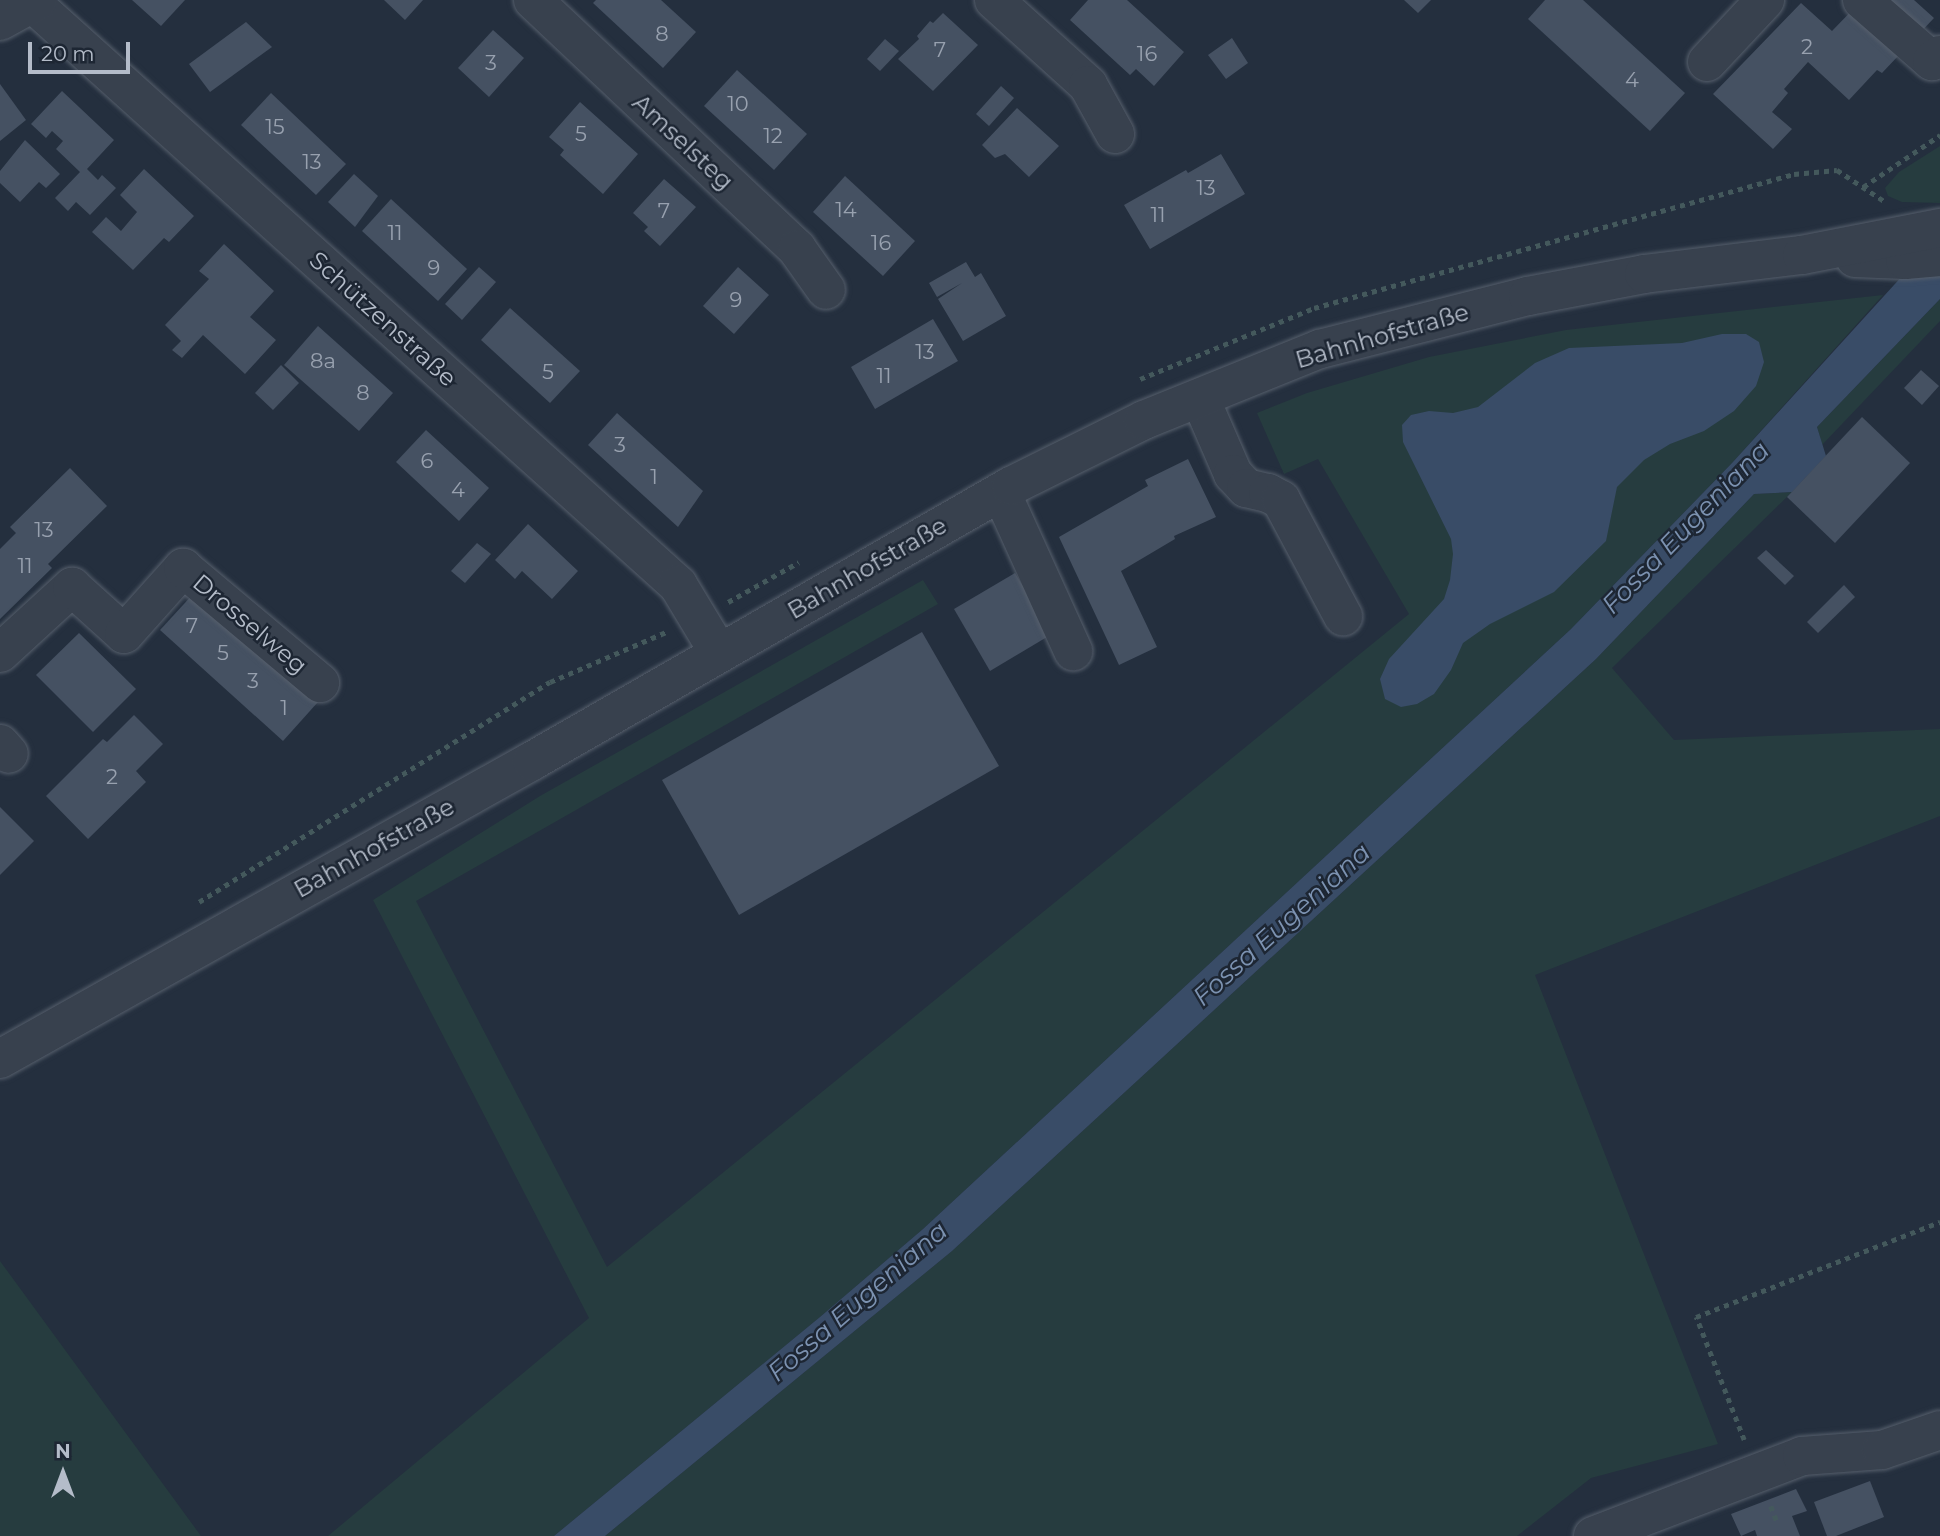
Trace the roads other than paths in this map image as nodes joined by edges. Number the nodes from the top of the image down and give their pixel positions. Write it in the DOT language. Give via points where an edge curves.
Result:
graph roads {
  1 [pos="533,0"];
  2 [pos="994,0"];
  3 [pos="1766,0"];
  4 [pos="1862,0"];
  5 [pos="34,1"];
  6 [pos="0,21"];
  7 [pos="1940,55"];
  8 [pos="1707,62"];
  9 [pos="1115,134"];
  10 [pos="1925,244"];
  11 [pos="826,290"];
  12 [pos="1200,398"];
  13 [pos="1002,492"];
  14 [pos="1343,616"];
  15 [pos="1073,650"];
  16 [pos="0,653"];
  17 [pos="719,653"];
  18 [pos="320,683"];
  19 [pos="0,1059"];
  20 [pos="1940,1430"];
  21 [pos="1593,1536"];
  1 -- 11 [label="street, Amselsteg" via="797,249"];
  2 -- 9 [label="street" via="1088,85"];
  3 -- 8 [label="street"];
  4 -- 7 [label="street" via="1932,61"];
  5 -- 6 [label="street"];
  5 -- 17 [label="street, Schützenstraße" via="678,585"];
  10 -- 12 [label="street, Bahnhofstraße" via="1644,274 1528,296 1320,349"];
  12 -- 13 [label="street, Bahnhofstraße" via="1144,420"];
  12 -- 14 [label="street" via="1233,474 1246,488 1281,500"];
  13 -- 15 [label="street"];
  13 -- 17 [label="street, Bahnhofstraße"];
  16 -- 18 [label="street, Drosselweg" via="72,587 124,634 183,568"];
  17 -- 19 [label="street, Bahnhofstraße"];
  20 -- 21 [label="street" via="1882,1450 1802,1456"];
}
